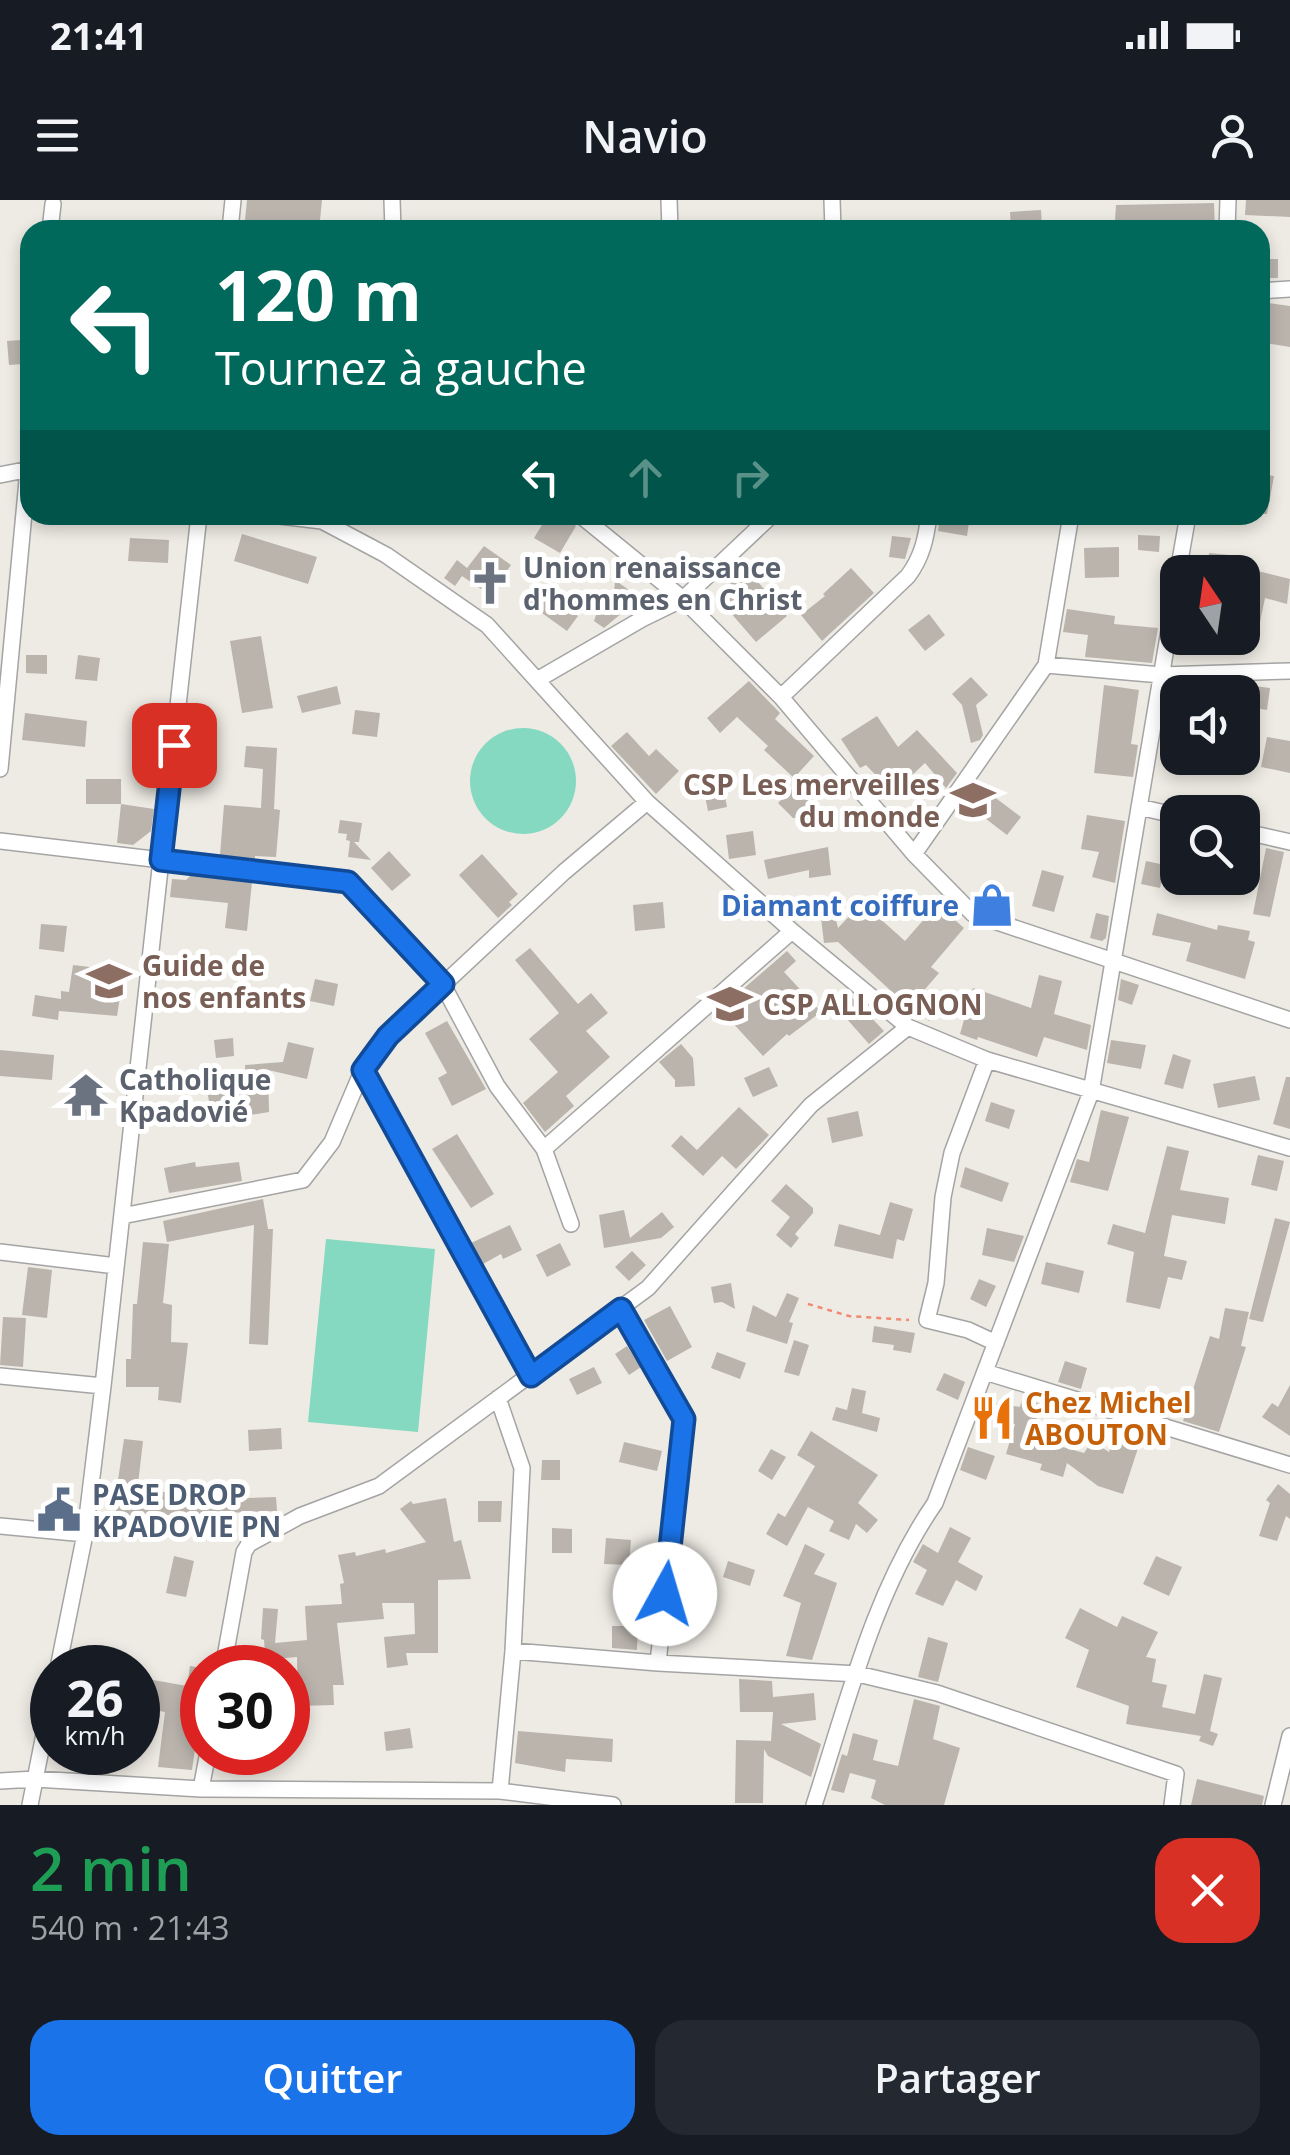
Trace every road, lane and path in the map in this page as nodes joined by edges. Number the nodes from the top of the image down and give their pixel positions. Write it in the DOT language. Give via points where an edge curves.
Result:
graph roads {
  1 [pos="53,204"];
  2 [pos="51,220"];
  3 [pos="22,525"];
  4 [pos="198,525"];
  5 [pos="335,525"];
  6 [pos="592,525"];
  7 [pos="761,525"];
  8 [pos="928,525"];
  9 [pos="1069,525"];
  10 [pos="1186,525"];
  11 [pos="1181,555"];
  12 [pos="683,599"];
  13 [pos="1164,655"];
  14 [pos="1046,665"];
  15 [pos="5,666"];
  16 [pos="1290,671"];
  17 [pos="1161,675"];
  18 [pos="537,680"];
  19 [pos="1160,681"];
  20 [pos="781,697"];
  21 [pos="0,769"];
  22 [pos="647,802"];
  23 [pos="1139,808"];
  24 [pos="1160,812"];
  25 [pos="1260,836"];
  26 [pos="0,841"];
  27 [pos="1290,842"];
  28 [pos="914,854"];
  29 [pos="161,860"];
  30 [pos="792,931"];
  31 [pos="1113,961"];
  32 [pos="443,984"];
  33 [pos="1290,1020"];
  34 [pos="908,1027"];
  35 [pos="988,1060"];
  36 [pos="363,1070"];
  37 [pos="1091,1092"];
  38 [pos="1290,1148"];
  39 [pos="544,1150"];
  40 [pos="122,1216"];
  41 [pos="571,1224"];
  42 [pos="0,1252"];
  43 [pos="116,1266"];
  44 [pos="808,1304"];
  45 [pos="621,1309"];
  46 [pos="927,1320"];
  47 [pos="996,1343"];
  48 [pos="985,1372"];
  49 [pos="0,1376"];
  50 [pos="531,1376"];
  51 [pos="104,1386"];
  52 [pos="498,1398"];
  53 [pos="1290,1465"];
  54 [pos="0,1526"];
  55 [pos="84,1534"];
  56 [pos="62,1645"];
  57 [pos="226,1645"];
  58 [pos="513,1650"];
  59 [pos="658,1663"];
  60 [pos="858,1674"];
  61 [pos="1290,1736"];
  62 [pos="36,1775"];
  63 [pos="204,1775"];
  64 [pos="35,1779"];
  65 [pos="0,1782"];
  66 [pos="201,1788"];
  67 [pos="500,1791"];
  68 [pos="30,1805"];
  69 [pos="613,1805"];
  70 [pos="814,1805"];
  71 [pos="1172,1805"];
  72 [pos="1273,1805"];
  1 -- 2 [label="street"];
  3 -- 15 [label="street"];
  4 -- 29 [label="street"];
  5 -- 18 [label="street" via="487,625"];
  6 -- 12 [label="street"];
  7 -- 12 [label="street"];
  8 -- 20 [label="street" via="908,576"];
  9 -- 14 [label="street"];
  10 -- 11 [label="street"];
  12 -- 18 [label="street"];
  12 -- 20 [label="street"];
  13 -- 17 [label="street"];
  14 -- 17 [label="street"];
  14 -- 28 [label="street"];
  15 -- 21 [label="street"];
  16 -- 17 [label="street"];
  18 -- 22 [label="street"];
  19 -- 23 [label="street"];
  20 -- 28 [label="street"];
  22 -- 30 [label="street"];
  22 -- 32 [label="street"];
  23 -- 24 [label="street"];
  23 -- 31 [label="street"];
  25 -- 27 [label="street"];
  26 -- 29 [label="street"];
  28 -- 31 [label="street" via="973,914"];
  29 -- 32 [label="street" via="348,882"];
  29 -- 40 [label="street"];
  30 -- 34 [label="street"];
  30 -- 39 [label="street"];
  31 -- 33 [label="street"];
  31 -- 37 [label="street"];
  32 -- 36 [label="street"];
  32 -- 39 [label="street" via="497,1086"];
  34 -- 35 [label="street"];
  34 -- 45 [label="street" via="811,1105 648,1288"];
  35 -- 37 [label="street"];
  35 -- 46 [label="street" via="952,1153"];
  36 -- 40 [label="street" via="332,1142 303,1180"];
  36 -- 50 [label="street"];
  37 -- 38 [label="street"];
  37 -- 47 [label="street"];
  39 -- 41 [label="street"];
  40 -- 43 [label="street"];
  42 -- 43 [label="street"];
  43 -- 51 [label="street"];
  44 -- 46 [label="path" via="849,1316"];
  45 -- 50 [label="street"];
  45 -- 59 [label="street" via="684,1419"];
  46 -- 47 [label="street"];
  47 -- 48 [label="street"];
  48 -- 53 [label="street"];
  48 -- 60 [label="street"];
  49 -- 51 [label="street"];
  50 -- 52 [label="street"];
  51 -- 55 [label="street"];
  52 -- 57 [label="street" via="379,1486 249,1544"];
  52 -- 58 [label="street" via="522,1468"];
  54 -- 55 [label="street"];
  55 -- 56 [label="street"];
  58 -- 59 [label="street"];
  58 -- 67 [label="street"];
  59 -- 60 [label="street"];
  60 -- 70 [label="street"];
  60 -- 71 [label="street" via="1176,1774"];
  61 -- 72 [label="street"];
  62 -- 64 [label="street"];
  63 -- 66 [label="street"];
  64 -- 65 [label="street"];
  64 -- 66 [label="street"];
  64 -- 68 [label="street"];
  66 -- 67 [label="street"];
  67 -- 69 [label="street"];
}
